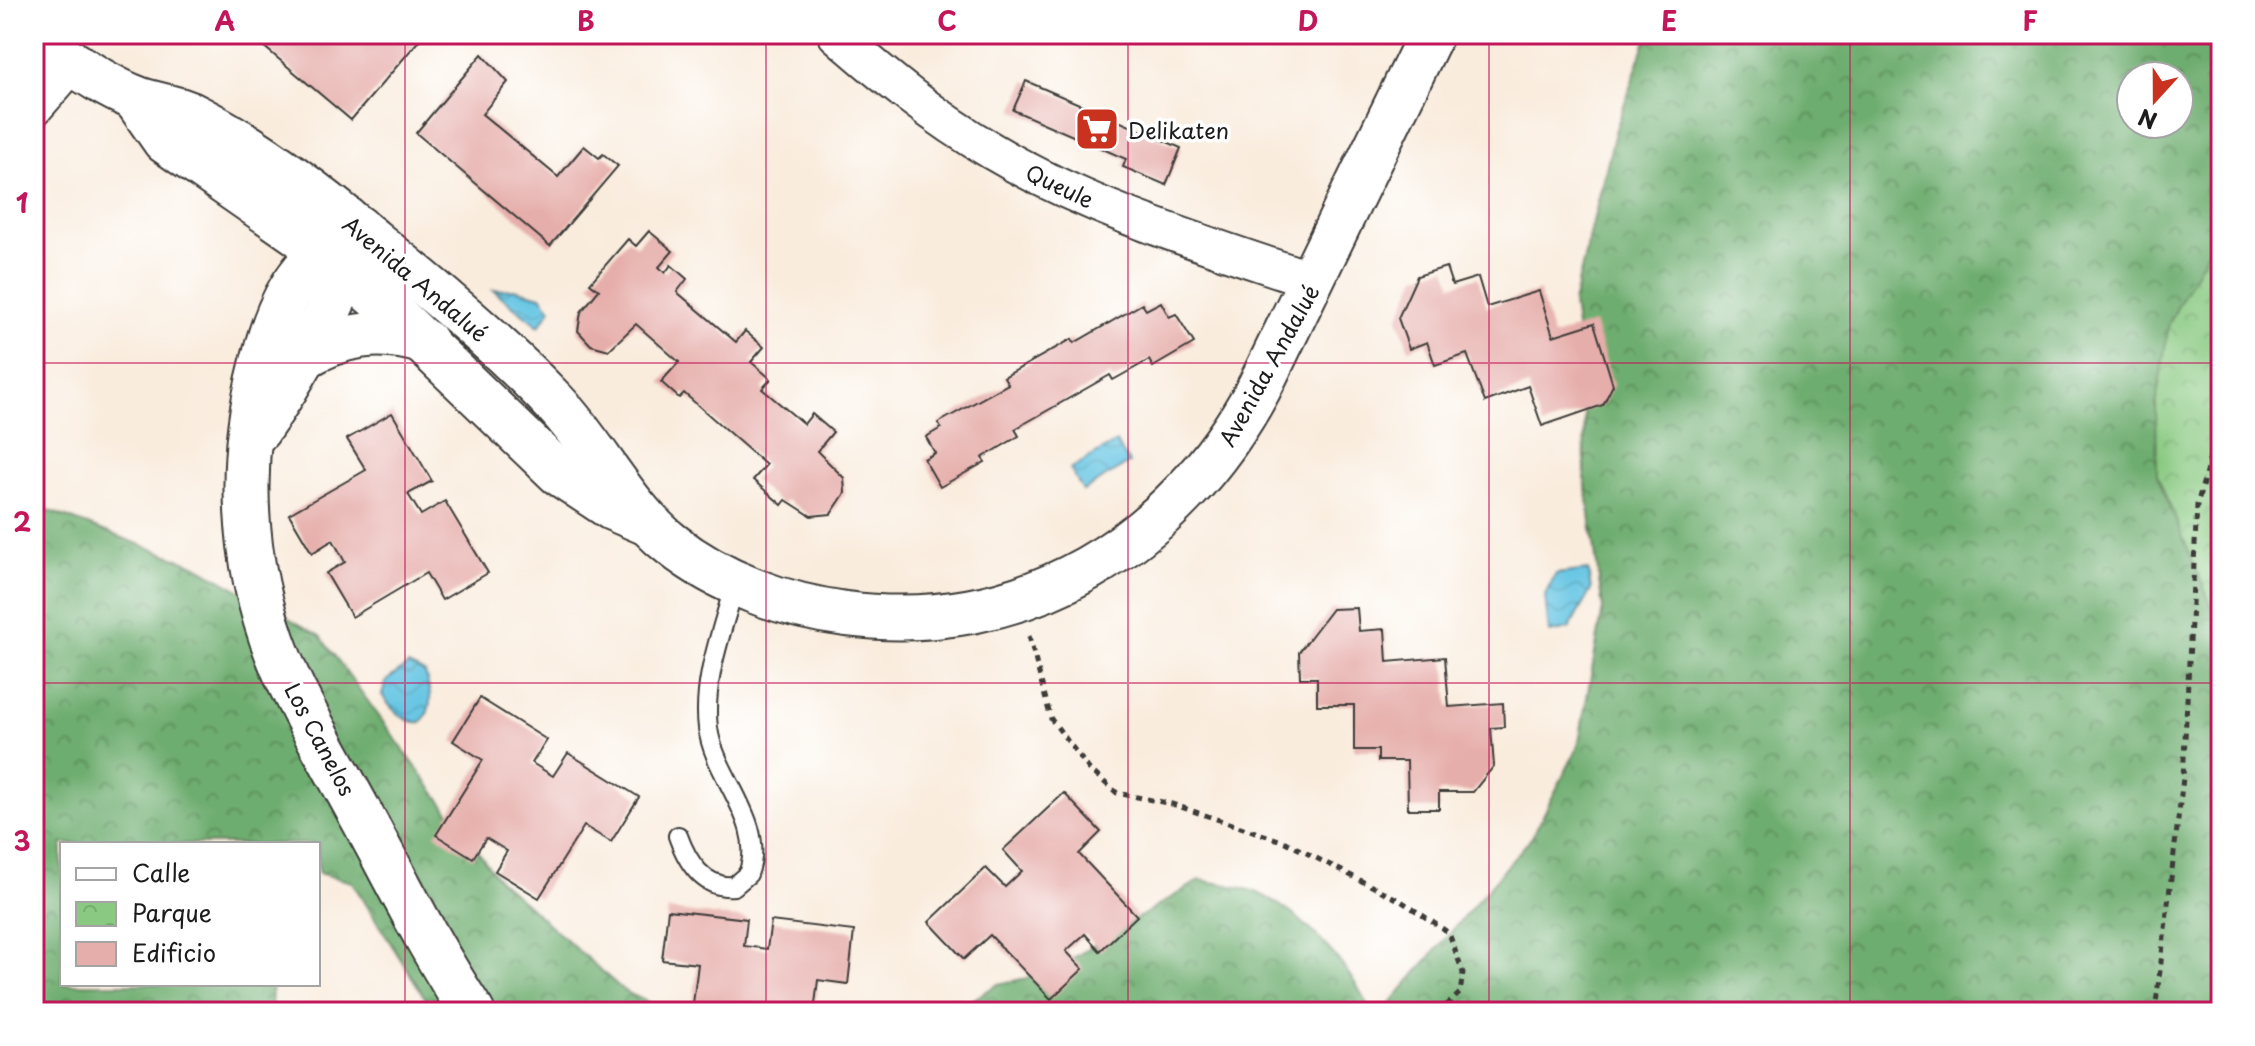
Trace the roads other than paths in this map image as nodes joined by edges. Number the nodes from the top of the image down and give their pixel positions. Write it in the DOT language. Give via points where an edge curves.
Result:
graph roads {
  1 [pos="836,34"];
  2 [pos="1431,34"];
  3 [pos="34,39"];
  4 [pos="876,48"];
  5 [pos="74,62"];
  6 [pos="135,98"];
  7 [pos="34,108"];
  8 [pos="358,228"];
  9 [pos="333,261"];
  10 [pos="1314,281"];
  11 [pos="425,342"];
  12 [pos="302,358"];
  13 [pos="249,441"];
  14 [pos="645,522"];
  15 [pos="735,583"];
  16 [pos="678,836"];
  17 [pos="472,1012"];
  1 -- 4 [label="street, Queule"];
  2 -- 10 [label="street, Avenida Andalué"];
  3 -- 5 [label="street, Avenida Andalué"];
  4 -- 10 [label="street, Queule" via="945,123 1041,178"];
  5 -- 6 [label="street, Avenida Andalué"];
  5 -- 7 [label="street"];
  6 -- 8 [label="street, Avenida Andalué" via="196,117 271,163"];
  6 -- 9 [label="street, Avenida Andalué" via="165,141"];
  8 -- 9 [label="street, Los Canelos"];
  8 -- 14 [label="street, Avenida Andalué" via="452,305 556,403"];
  9 -- 11 [label="street, Avenida Andalué"];
  9 -- 12 [label="street"];
  9 -- 13 [label="street, Los Canelos" via="291,288 267,343"];
  10 -- 15 [label="street, Avenida Andalué" via="1242,420 1202,477 1136,539 1098,564 1019,600 946,616 871,617 779,600"];
  11 -- 12 [label="street" via="368,334 322,346"];
  11 -- 14 [label="street, Avenida Andalué" via="559,473 612,508"];
  12 -- 13 [label="street"];
  13 -- 17 [label="street, Los Canelos" via="248,532 266,624 288,680"];
  14 -- 15 [label="street, Avenida Andalué" via="673,546"];
  15 -- 16 [label="lane" via="706,709 714,755 747,823 748,874 734,886 715,884 694,869"];
}
